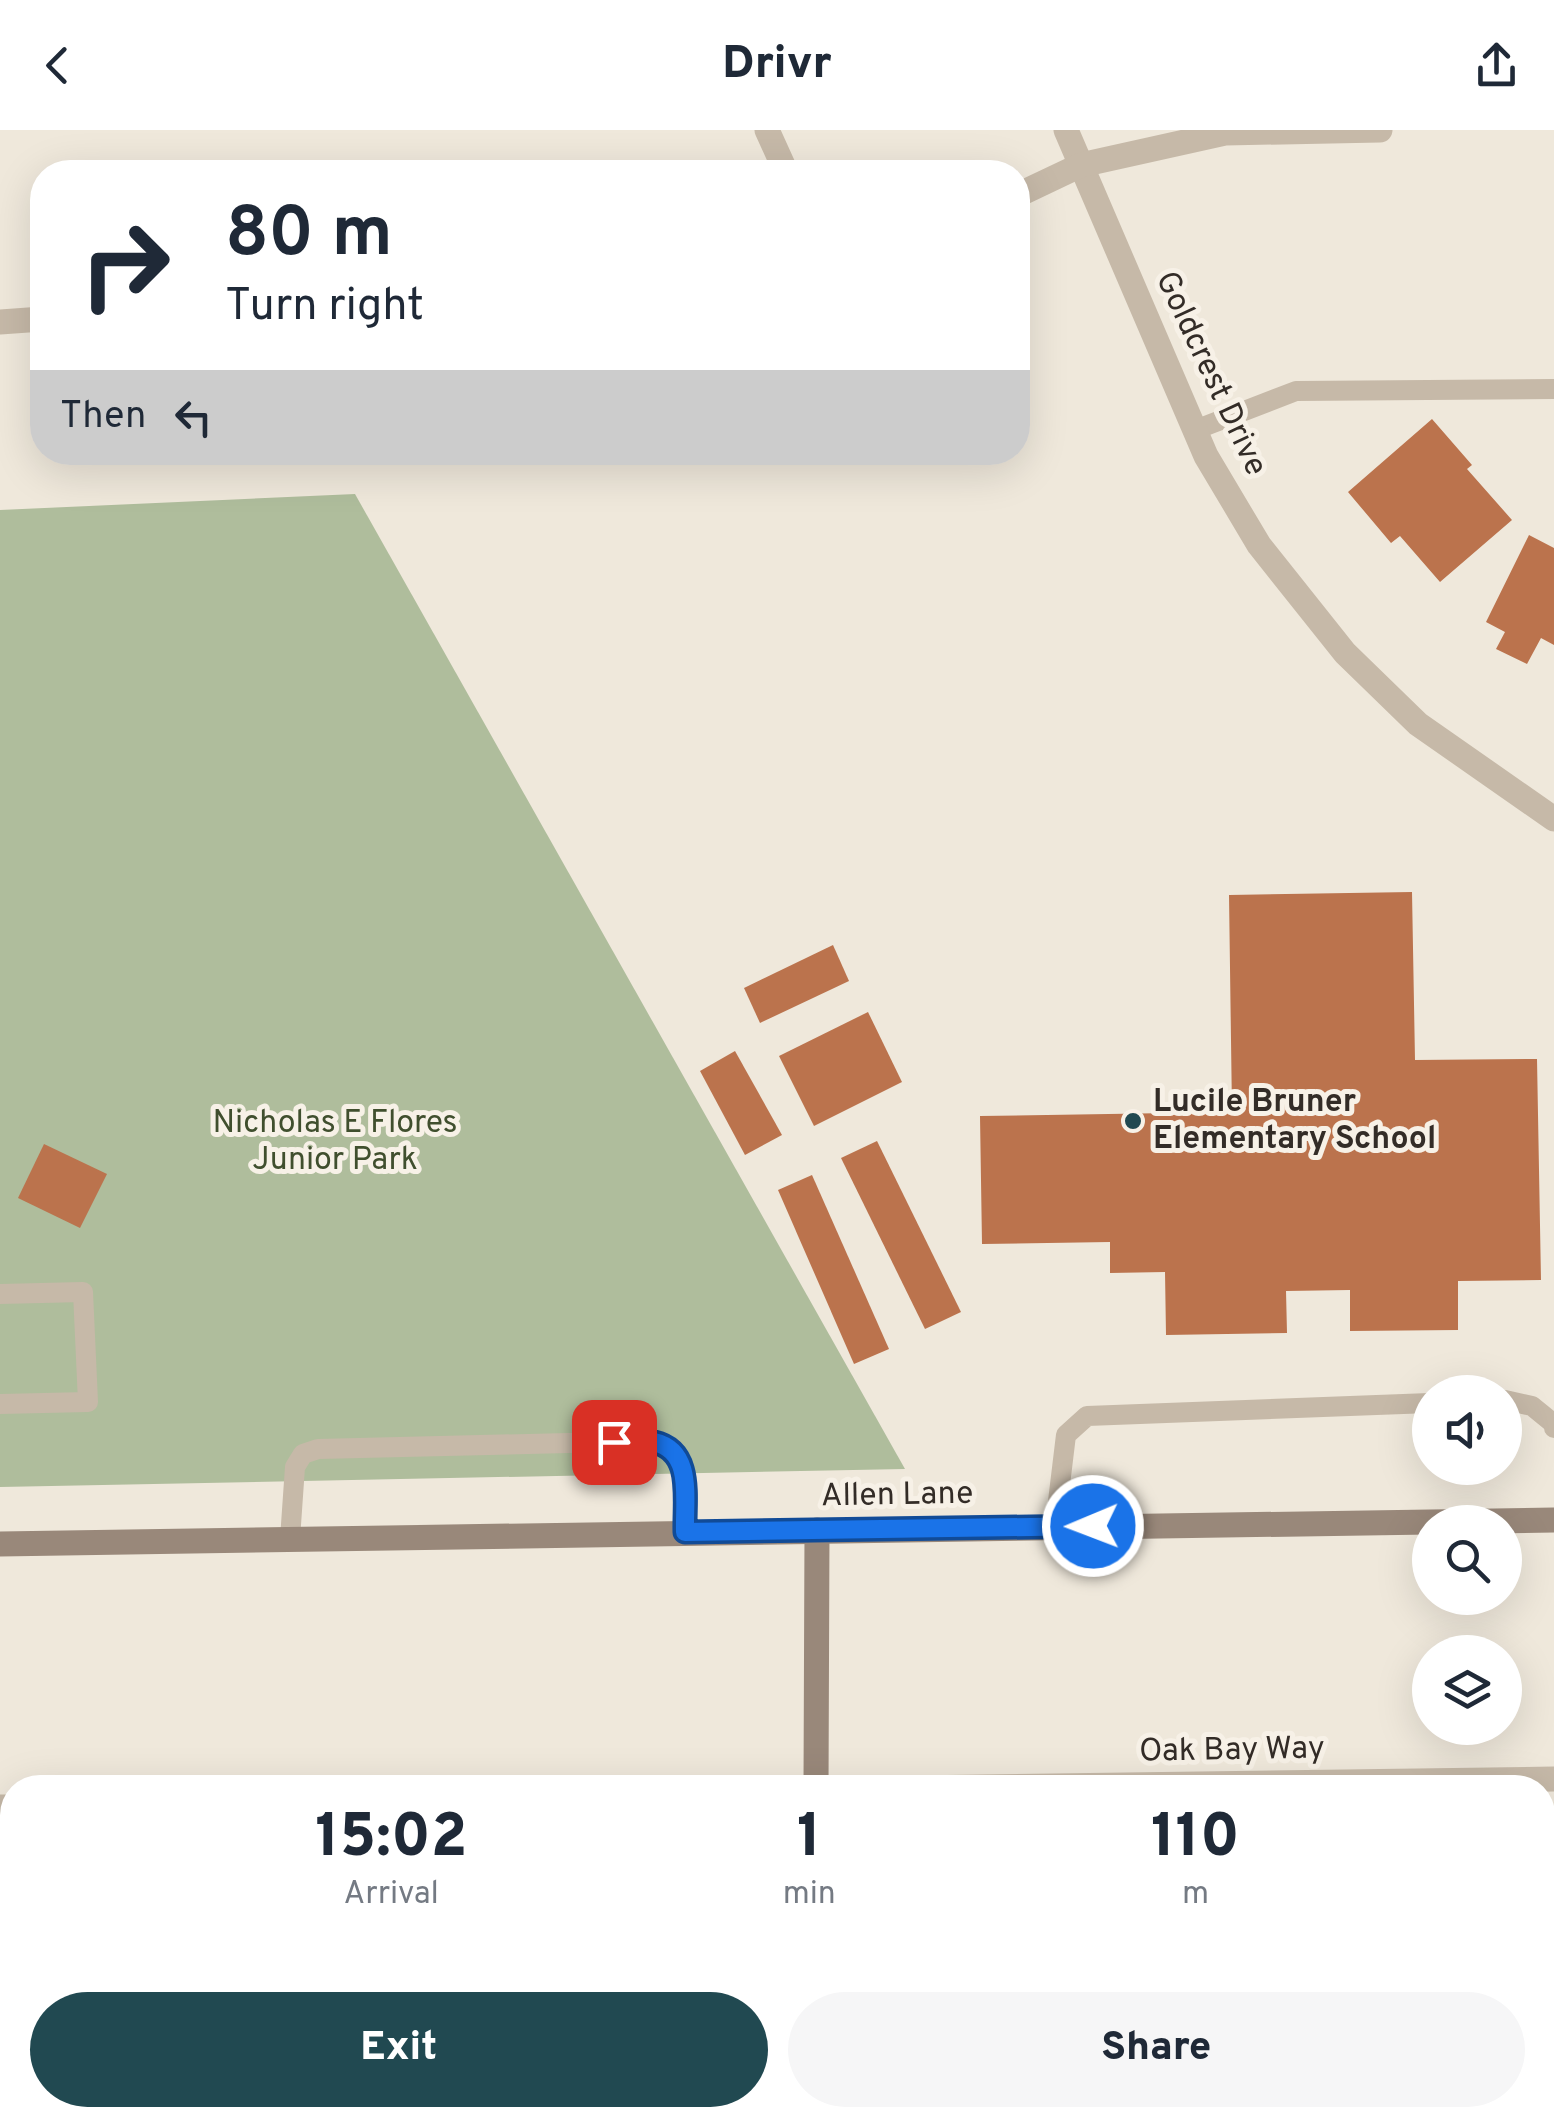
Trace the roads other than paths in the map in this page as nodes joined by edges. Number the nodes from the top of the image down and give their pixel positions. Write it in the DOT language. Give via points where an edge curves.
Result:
graph roads {
  1 [pos="767,130"];
  2 [pos="1066,130"];
  3 [pos="1380,130"];
  4 [pos="781,160"];
  5 [pos="1081,165"];
  6 [pos="1030,189"];
  7 [pos="30,320"];
  8 [pos="0,322"];
  9 [pos="1554,389"];
  10 [pos="1194,430"];
  11 [pos="1554,818"];
  12 [pos="0,1294"];
  13 [pos="0,1404"];
  14 [pos="1412,1404"];
  15 [pos="1522,1404"];
  16 [pos="1554,1428"];
  17 [pos="1554,1520"];
  18 [pos="1055,1526"];
  19 [pos="816,1530"];
  20 [pos="685,1532"];
  21 [pos="290,1539"];
  22 [pos="0,1544"];
  23 [pos="816,1775"];
  1 -- 4 [label="street"];
  2 -- 5 [label="street, Goldcrest Drive"];
  3 -- 5 [label="street" via="1225,133"];
  5 -- 6 [label="street"];
  5 -- 10 [label="street, Goldcrest Drive"];
  7 -- 8 [label="street"];
  9 -- 10 [label="lane" via="1296,391"];
  10 -- 11 [label="street, Goldcrest Drive" via="1259,545 1345,654 1418,724"];
  12 -- 13 [label="lane" via="83,1292 88,1402"];
  14 -- 18 [label="lane" via="1087,1416 1066,1435"];
  15 -- 16 [label="lane"];
  17 -- 18 [label="main road, Allen Lane"];
  18 -- 19 [label="main road, Allen Lane"];
  19 -- 20 [label="main road, Allen Lane"];
  19 -- 23 [label="main road"];
  20 -- 21 [label="main road, Allen Lane"];
  20 -- 21 [label="lane" via="683,1464 673,1448 650,1440 318,1449 303,1454 295,1467"];
  21 -- 22 [label="main road, Allen Lane"];
}
